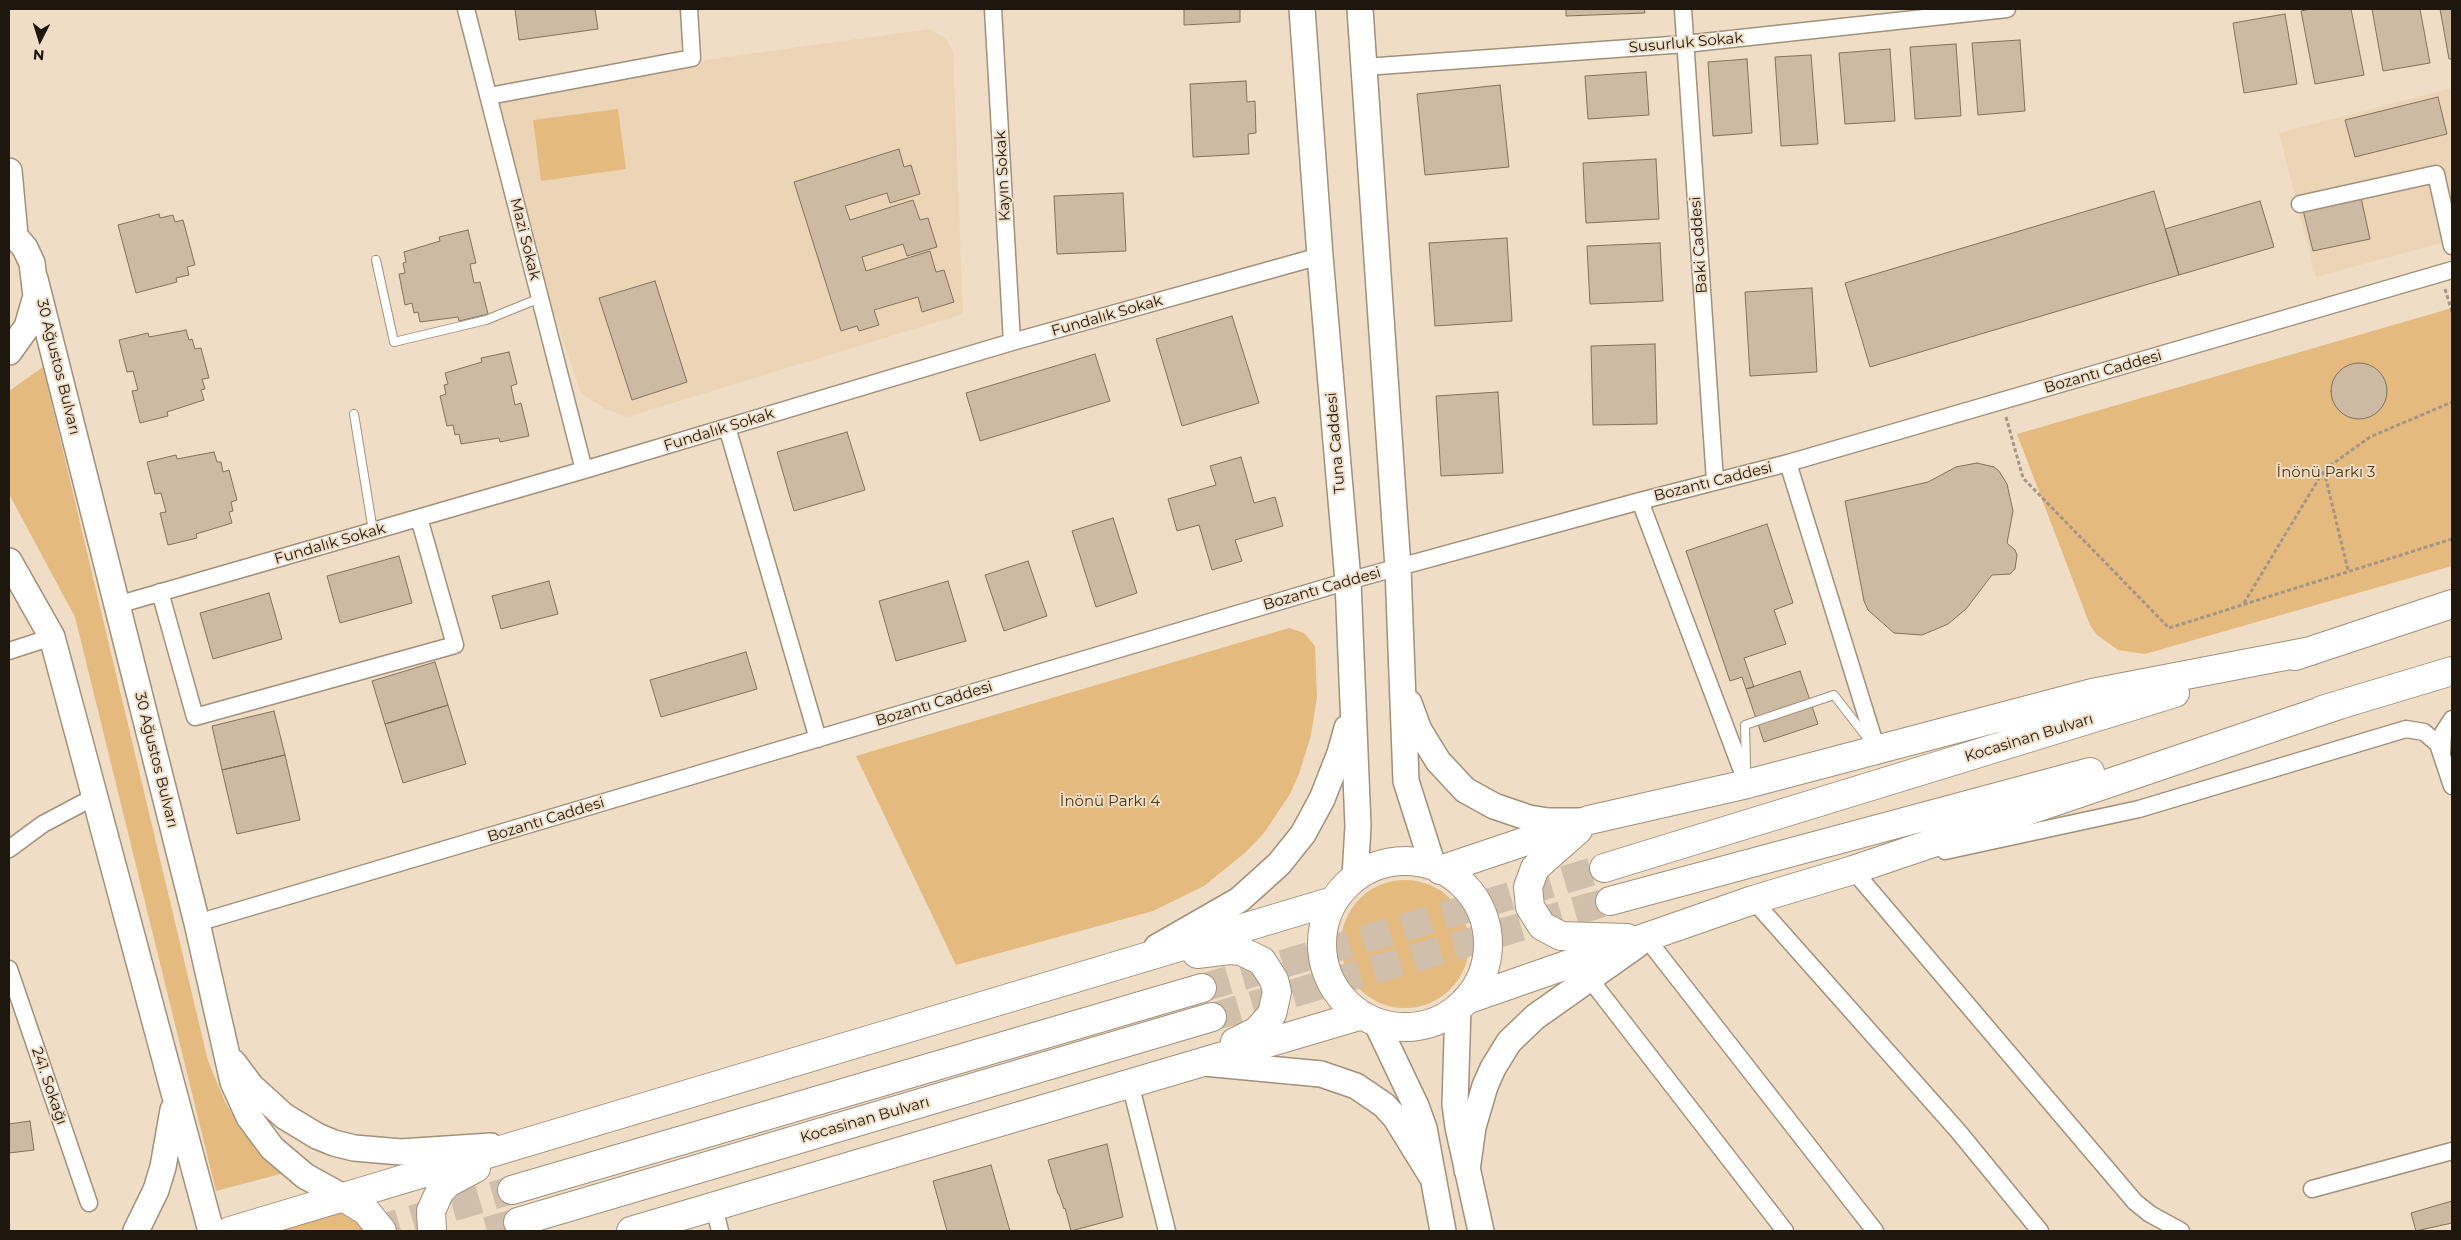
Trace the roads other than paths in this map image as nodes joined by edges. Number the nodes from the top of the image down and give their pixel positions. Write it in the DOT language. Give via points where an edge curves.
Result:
graph roads {
  1 [pos="466,9"];
  2 [pos="689,9"];
  3 [pos="994,9"];
  4 [pos="1302,9"];
  5 [pos="1360,9"];
  6 [pos="1683,9"];
  7 [pos="2007,9"];
  8 [pos="1981,10"];
  9 [pos="1685,44"];
  10 [pos="1365,67"];
  11 [pos="488,96"];
  12 [pos="9,170"];
  13 [pos="2300,204"];
  14 [pos="12,232"];
  15 [pos="2452,246"];
  16 [pos="1320,256"];
  17 [pos="376,260"];
  18 [pos="2452,270"];
  19 [pos="35,280"];
  20 [pos="540,298"];
  21 [pos="1012,342"];
  22 [pos="9,352"];
  23 [pos="354,414"];
  24 [pos="727,427"];
  25 [pos="1788,463"];
  26 [pos="584,470"];
  27 [pos="1715,481"];
  28 [pos="1640,501"];
  29 [pos="419,518"];
  30 [pos="374,531"];
  31 [pos="9,561"];
  32 [pos="1398,568"];
  33 [pos="1348,581"];
  34 [pos="160,592"];
  35 [pos="2452,604"];
  36 [pos="117,605"];
  37 [pos="52,637"];
  38 [pos="9,651"];
  39 [pos="2311,651"];
  40 [pos="2452,671"];
  41 [pos="1403,689"];
  42 [pos="1353,698"];
  43 [pos="2339,705"];
  44 [pos="2452,719"];
  45 [pos="818,739"];
  46 [pos="1877,750"];
  47 [pos="2442,752"];
  48 [pos="1747,784"];
  49 [pos="2452,786"];
  50 [pos="94,797"];
  51 [pos="1588,820"];
  52 [pos="9,849"];
  53 [pos="1437,868"];
  54 [pos="1604,868"];
  55 [pos="1852,870"];
  56 [pos="1355,877"];
  57 [pos="1753,900"];
  58 [pos="1333,901"];
  59 [pos="1610,901"];
  60 [pos="197,923"];
  61 [pos="1647,939"];
  62 [pos="1128,963"];
  63 [pos="9,970"];
  64 [pos="1589,978"];
  65 [pos="1202,988"];
  66 [pos="1462,1004"];
  67 [pos="1212,1017"];
  68 [pos="1369,1019"];
  69 [pos="226,1049"];
  70 [pos="1196,1063"];
  71 [pos="1130,1083"];
  72 [pos="174,1098"];
  73 [pos="520,1144"];
  74 [pos="2452,1151"];
  75 [pos="1467,1170"];
  76 [pos="1432,1177"];
  77 [pos="512,1190"];
  78 [pos="2312,1190"];
  79 [pos="343,1197"];
  80 [pos="89,1203"];
  81 [pos="717,1219"];
  82 [pos="518,1222"];
  83 [pos="2173,1229"];
  84 [pos="136,1231"];
  85 [pos="211,1231"];
  86 [pos="230,1231"];
  87 [pos="382,1231"];
  88 [pos="432,1231"];
  89 [pos="631,1231"];
  90 [pos="1167,1231"];
  91 [pos="1443,1231"];
  92 [pos="1481,1231"];
  93 [pos="1785,1231"];
  94 [pos="1875,1231"];
  95 [pos="2040,1231"];
  1 -- 11 [label="street, Mazi Sokak"];
  2 -- 11 [label="street" via="692,58"];
  3 -- 21 [label="street, Kayın Sokak"];
  4 -- 16 [label="main road, Tuna Caddesi"];
  5 -- 10 [label="main road"];
  6 -- 9 [label="street, Baki Caddesi"];
  7 -- 8 [label="street, Susurluk Sokak"];
  8 -- 9 [label="street, Susurluk Sokak"];
  9 -- 10 [label="street, Susurluk Sokak"];
  9 -- 27 [label="street, Baki Caddesi"];
  10 -- 32 [label="main road"];
  11 -- 20 [label="street, Mazi Sokak"];
  12 -- 14 [label="main road"];
  13 -- 15 [label="street" via="2436,174"];
  14 -- 19 [label="main road, 30 Ağustos Bulvarı" via="32,263"];
  16 -- 21 [label="street, Fundalık Sokak"];
  16 -- 33 [label="main road, Tuna Caddesi"];
  17 -- 20 [label="lane" via="394,342 486,320"];
  18 -- 25 [label="street, Bozantı Caddesi"];
  19 -- 22 [label="main road" via="33,312 27,328"];
  19 -- 36 [label="main road, 30 Ağustos Bulvarı"];
  20 -- 26 [label="street, Mazi Sokak"];
  21 -- 24 [label="street, Fundalık Sokak"];
  23 -- 30 [label="lane"];
  24 -- 26 [label="street, Fundalık Sokak"];
  24 -- 45 [label="street"];
  25 -- 27 [label="street, Bozantı Caddesi"];
  25 -- 46 [label="street"];
  26 -- 29 [label="street, Fundalık Sokak"];
  27 -- 28 [label="street, Bozantı Caddesi"];
  28 -- 32 [label="street, Bozantı Caddesi"];
  28 -- 48 [label="street"];
  29 -- 30 [label="street, Fundalık Sokak"];
  29 -- 34 [label="street" via="455,645 195,717"];
  30 -- 34 [label="street, Fundalık Sokak"];
  31 -- 37 [label="main road"];
  32 -- 33 [label="street, Bozantı Caddesi"];
  32 -- 41 [label="main road"];
  33 -- 42 [label="main road, Tuna Caddesi"];
  33 -- 45 [label="street, Bozantı Caddesi"];
  34 -- 36 [label="street, Fundalık Sokak"];
  35 -- 39 [label="highway, Kocasinan Bulvarı"];
  36 -- 60 [label="main road, 30 Ağustos Bulvarı"];
  37 -- 38 [label="street"];
  37 -- 50 [label="main road"];
  39 -- 46 [label="highway" via="2092,693"];
  39 -- 54 [label="highway, Kocasinan Bulvarı"];
  40 -- 43 [label="highway"];
  41 -- 51 [label="main road" via="1428,746 1446,772 1465,790 1494,806 1529,818"];
  41 -- 53 [label="main road" via="1406,781"];
  42 -- 56 [label="main road, Tuna Caddesi" via="1358,826"];
  42 -- 62 [label="main road" via="1348,726 1330,780 1313,817 1291,850 1239,900"];
  43 -- 55 [label="highway"];
  43 -- 59 [label="highway"];
  44 -- 47 [label="street" via="2443,733"];
  45 -- 60 [label="street, Bozantı Caddesi"];
  46 -- 48 [label="highway"];
  46 -- 48 [label="lane" via="1834,695 1745,725"];
  47 -- 49 [label="street"];
  47 -- 55 [label="street" via="2424,732 2397,730 2139,809"];
  48 -- 51 [label="highway"];
  50 -- 52 [label="street" via="43,824"];
  50 -- 72 [label="main road"];
  51 -- 53 [label="highway"];
  51 -- 61 [label="highway" via="1535,868 1528,887 1535,918 1561,936"];
  53 -- 56 [label="highway" via="1417,862 1393,862"];
  53 -- 66 [label="highway" via="1461,883 1472,895 1486,924 1487,956 1483,972"];
  55 -- 57 [label="highway"];
  55 -- 83 [label="street" via="2135,1202"];
  56 -- 58 [label="highway"];
  57 -- 61 [label="highway"];
  57 -- 95 [label="street" via="1958,1131"];
  58 -- 62 [label="highway"];
  58 -- 68 [label="highway" via="1322,932 1324,964 1338,994"];
  60 -- 69 [label="main road, 30 Ağustos Bulvarı"];
  61 -- 64 [label="main road"];
  61 -- 66 [label="highway"];
  61 -- 94 [label="street"];
  62 -- 70 [label="highway" via="1230,950 1252,955 1269,970 1277,992 1276,1003 1266,1023"];
  62 -- 73 [label="highway"];
  63 -- 80 [label="street, 241. Sokağı"];
  64 -- 75 [label="main road" via="1535,1017 1500,1055 1479,1106"];
  64 -- 93 [label="street"];
  65 -- 77 [label="highway"];
  66 -- 68 [label="highway" via="1425,1025 1392,1026"];
  66 -- 75 [label="main road" via="1455,1104"];
  67 -- 82 [label="highway, Kocasinan Bulvarı"];
  68 -- 70 [label="highway"];
  68 -- 76 [label="main road" via="1416,1106 1429,1151"];
  69 -- 73 [label="main road" via="237,1068 266,1102 300,1127 334,1143 401,1152"];
  69 -- 79 [label="main road, 30 Ağustos Bulvarı" via="240,1100 260,1133 288,1163 323,1188"];
  70 -- 71 [label="highway"];
  70 -- 76 [label="main road" via="1321,1074 1356,1086 1384,1105 1395,1118"];
  71 -- 81 [label="highway"];
  71 -- 90 [label="street"];
  72 -- 84 [label="main road" via="163,1167"];
  72 -- 85 [label="main road"];
  73 -- 79 [label="highway"];
  73 -- 88 [label="highway" via="448,1183 440,1191 431,1210"];
  74 -- 78 [label="street"];
  75 -- 92 [label="main road"];
  76 -- 91 [label="main road"];
  79 -- 86 [label="highway"];
  79 -- 87 [label="highway" via="366,1211"];
  81 -- 89 [label="highway"];
}
